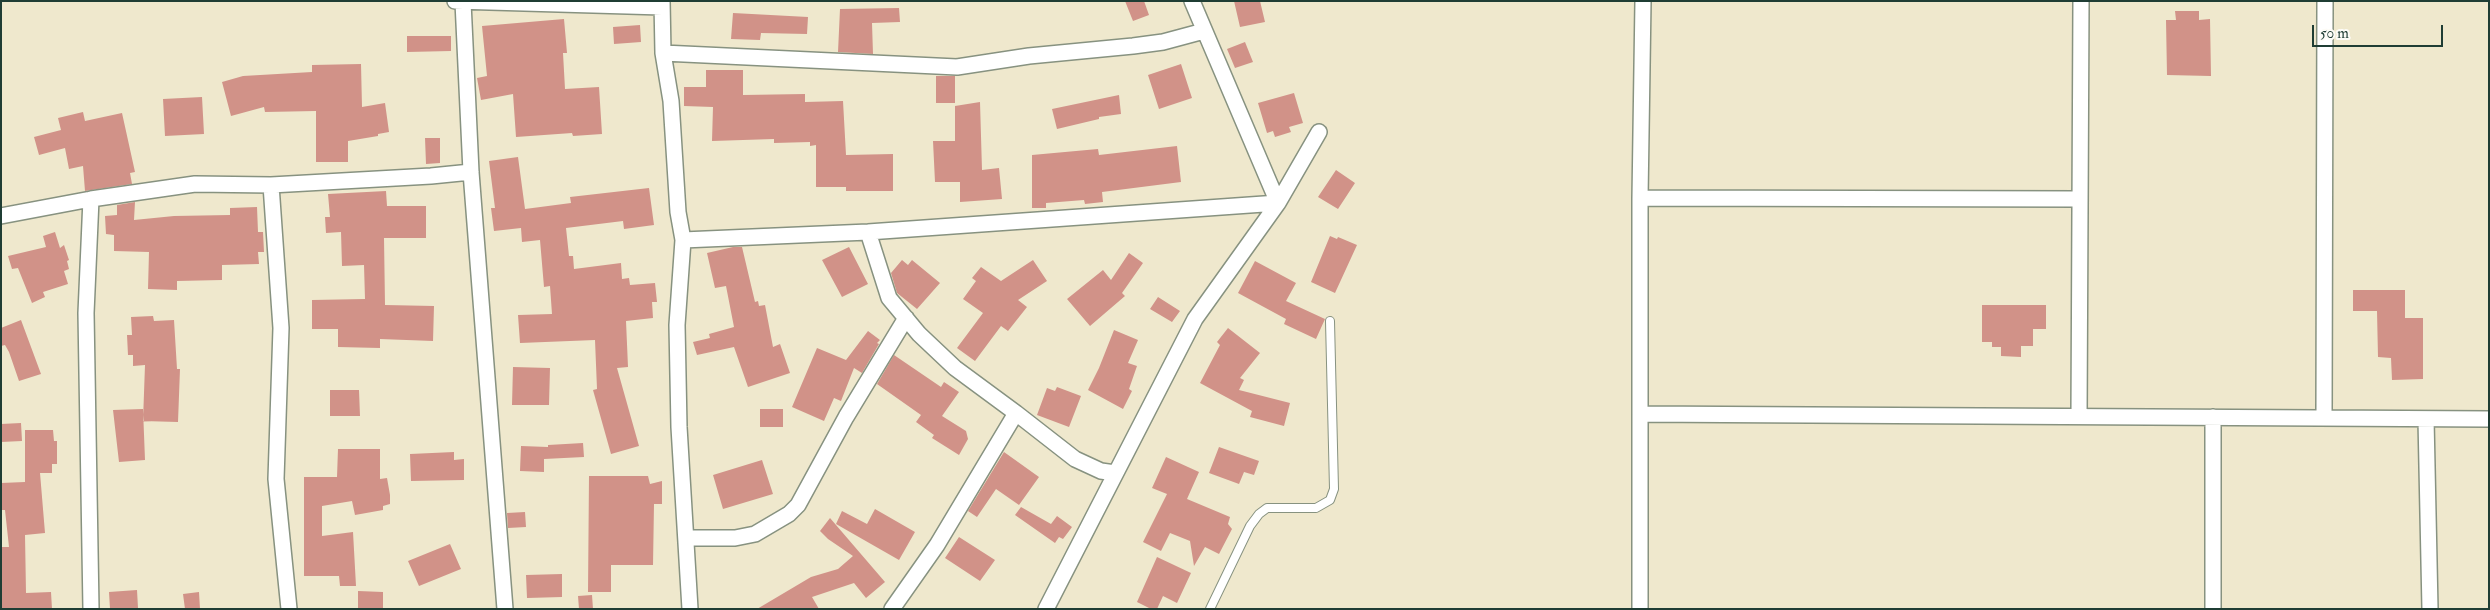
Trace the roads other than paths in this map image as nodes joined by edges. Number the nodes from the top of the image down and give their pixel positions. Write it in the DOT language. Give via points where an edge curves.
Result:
graph roads {
  1 [pos="1192,1"];
  2 [pos="1643,1"];
  3 [pos="2082,1"];
  4 [pos="2325,1"];
  5 [pos="458,2"];
  6 [pos="662,4"];
  7 [pos="1204,31"];
  8 [pos="663,53"];
  9 [pos="1319,132"];
  10 [pos="471,172"];
  11 [pos="271,185"];
  12 [pos="1640,198"];
  13 [pos="91,199"];
  14 [pos="2080,199"];
  15 [pos="1278,203"];
  16 [pos="1,216"];
  17 [pos="868,232"];
  18 [pos="683,240"];
  19 [pos="906,318"];
  20 [pos="1330,321"];
  21 [pos="1016,413"];
  22 [pos="1640,414"];
  23 [pos="2079,416"];
  24 [pos="2213,417"];
  25 [pos="2324,418"];
  26 [pos="2426,418"];
  27 [pos="2489,419"];
  28 [pos="1115,474"];
  29 [pos="686,538"];
  30 [pos="91,609"];
  31 [pos="289,609"];
  32 [pos="505,609"];
  33 [pos="690,609"];
  34 [pos="892,609"];
  35 [pos="1046,609"];
  36 [pos="1210,609"];
  37 [pos="1640,609"];
  38 [pos="2214,609"];
  39 [pos="2430,609"];
  1 -- 7 [label="street"];
  2 -- 12 [label="street"];
  3 -- 14 [label="street"];
  4 -- 25 [label="street"];
  5 -- 6 [label="street"];
  5 -- 10 [label="street"];
  6 -- 8 [label="street"];
  7 -- 8 [label="street" via="1140,45 957,67"];
  7 -- 15 [label="street"];
  8 -- 18 [label="street" via="671,102 678,212"];
  9 -- 15 [label="street"];
  10 -- 11 [label="street"];
  10 -- 32 [label="street"];
  11 -- 13 [label="street" via="195,184"];
  11 -- 31 [label="street" via="281,328 276,479"];
  12 -- 14 [label="street"];
  12 -- 22 [label="street"];
  13 -- 16 [label="street"];
  13 -- 30 [label="street" via="86,313"];
  14 -- 23 [label="street"];
  15 -- 17 [label="street"];
  15 -- 28 [label="street" via="1195,319"];
  17 -- 18 [label="street"];
  17 -- 19 [label="street" via="889,298"];
  18 -- 29 [label="street" via="677,325"];
  19 -- 21 [label="street" via="955,368"];
  19 -- 29 [label="street" via="798,505 789,514 755,534 735,538"];
  20 -- 36 [label="lane" via="1334,489 1330,500 1316,508 1268,508 1259,514"];
  21 -- 28 [label="street" via="1075,459"];
  21 -- 34 [label="street" via="937,545"];
  22 -- 23 [label="street"];
  22 -- 37 [label="street"];
  23 -- 24 [label="street"];
  24 -- 25 [label="street"];
  24 -- 38 [label="street"];
  25 -- 26 [label="street"];
  26 -- 27 [label="street"];
  26 -- 39 [label="street"];
  28 -- 35 [label="street"];
  29 -- 33 [label="street"];
}
